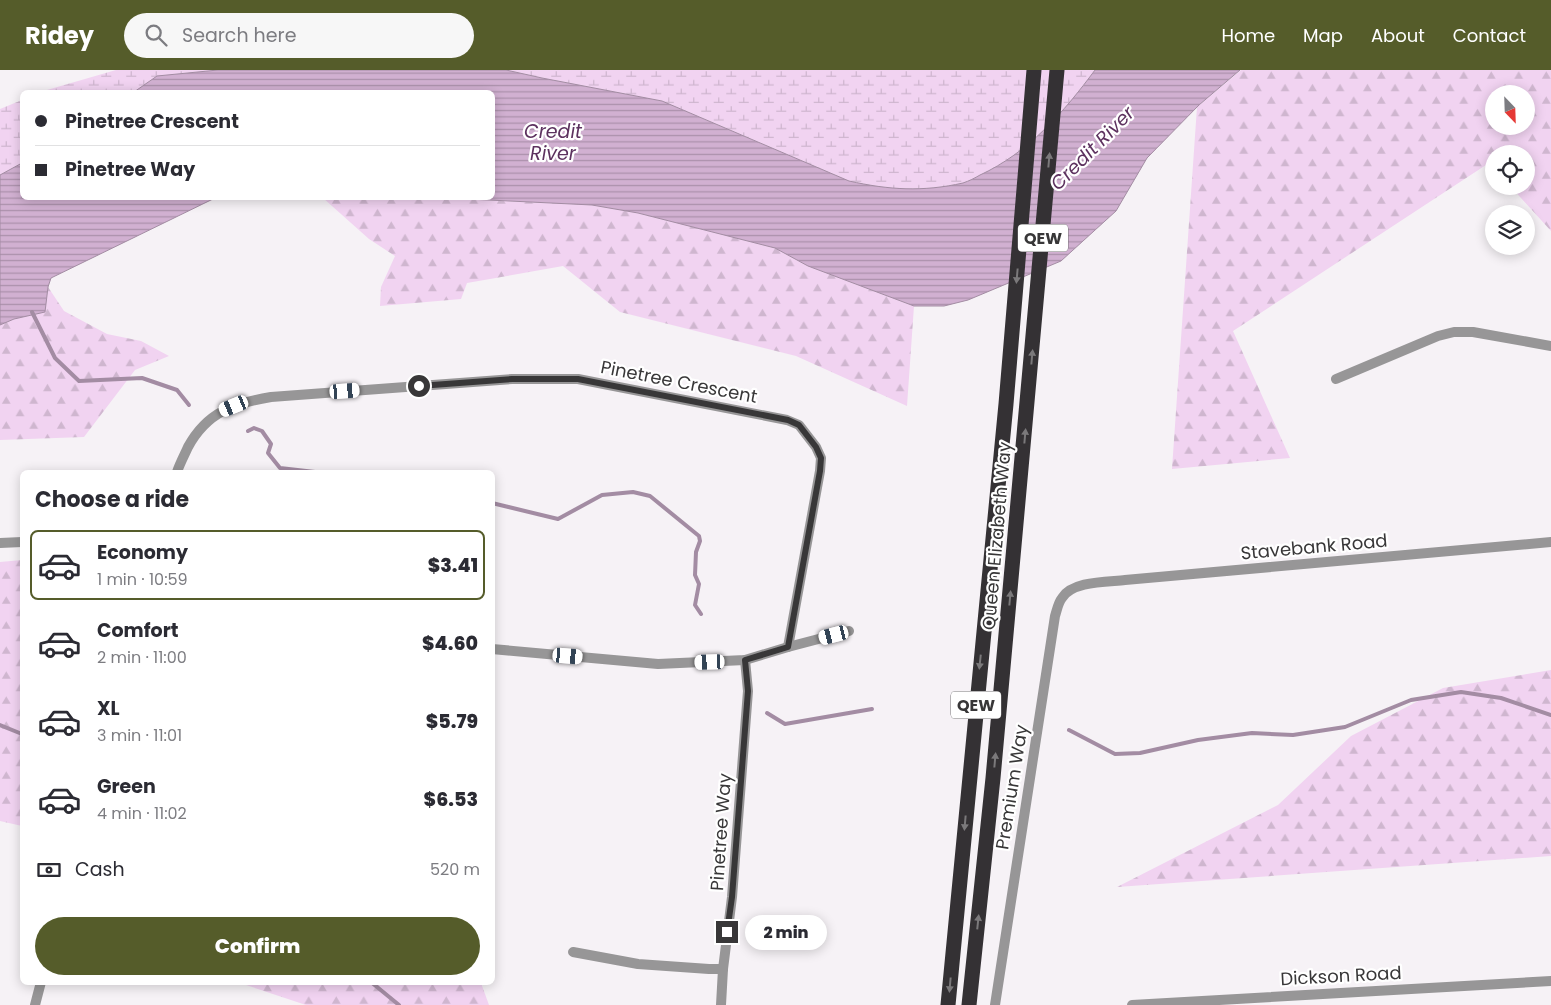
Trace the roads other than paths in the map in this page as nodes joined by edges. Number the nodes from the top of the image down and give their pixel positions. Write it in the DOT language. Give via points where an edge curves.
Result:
graph roads {
  1 [pos="1034,70"];
  2 [pos="1057,70"];
  3 [pos="1551,346"];
  4 [pos="1336,380"];
  5 [pos="178,470"];
  6 [pos="0,542"];
  7 [pos="20,542"];
  8 [pos="1551,542"];
  9 [pos="1080,585"];
  10 [pos="849,631"];
  11 [pos="788,647"];
  12 [pos="495,649"];
  13 [pos="745,660"];
  14 [pos="573,952"];
  15 [pos="723,969"];
  16 [pos="1551,981"];
  17 [pos="40,985"];
  18 [pos="1270,1001"];
  19 [pos="35,1005"];
  20 [pos="721,1005"];
  21 [pos="948,1005"];
  22 [pos="969,1005"];
  23 [pos="995,1005"];
  24 [pos="1132,1005"];
  1 -- 21 [label="highway, Queen Elizabeth Way / QEW, one-way" via="1006,404"];
  22 -- 2 [label="highway, Queen Elizabeth Way / QEW, one-way" via="993,778"];
  3 -- 4 [label="street" via="1473,332 1454,332"];
  5 -- 11 [label="street, Pinetree Crescent" via="192,440 205,424 230,407 271,396 512,379 578,379 788,420 799,425 821,458"];
  6 -- 7 [label="street"];
  8 -- 9 [label="street, Stavebank Road"];
  9 -- 23 [label="street, Premium Way" via="1066,592 1055,616"];
  10 -- 11 [label="street"];
  11 -- 13 [label="street"];
  12 -- 13 [label="street" via="658,664"];
  13 -- 15 [label="street, Pinetree Way" via="747,700 732,897"];
  14 -- 15 [label="street" via="638,964"];
  15 -- 20 [label="street, Pinetree Way"];
  16 -- 18 [label="street, Dickson Road"];
  17 -- 19 [label="street"];
  18 -- 24 [label="street, Dickson Road"];
}
